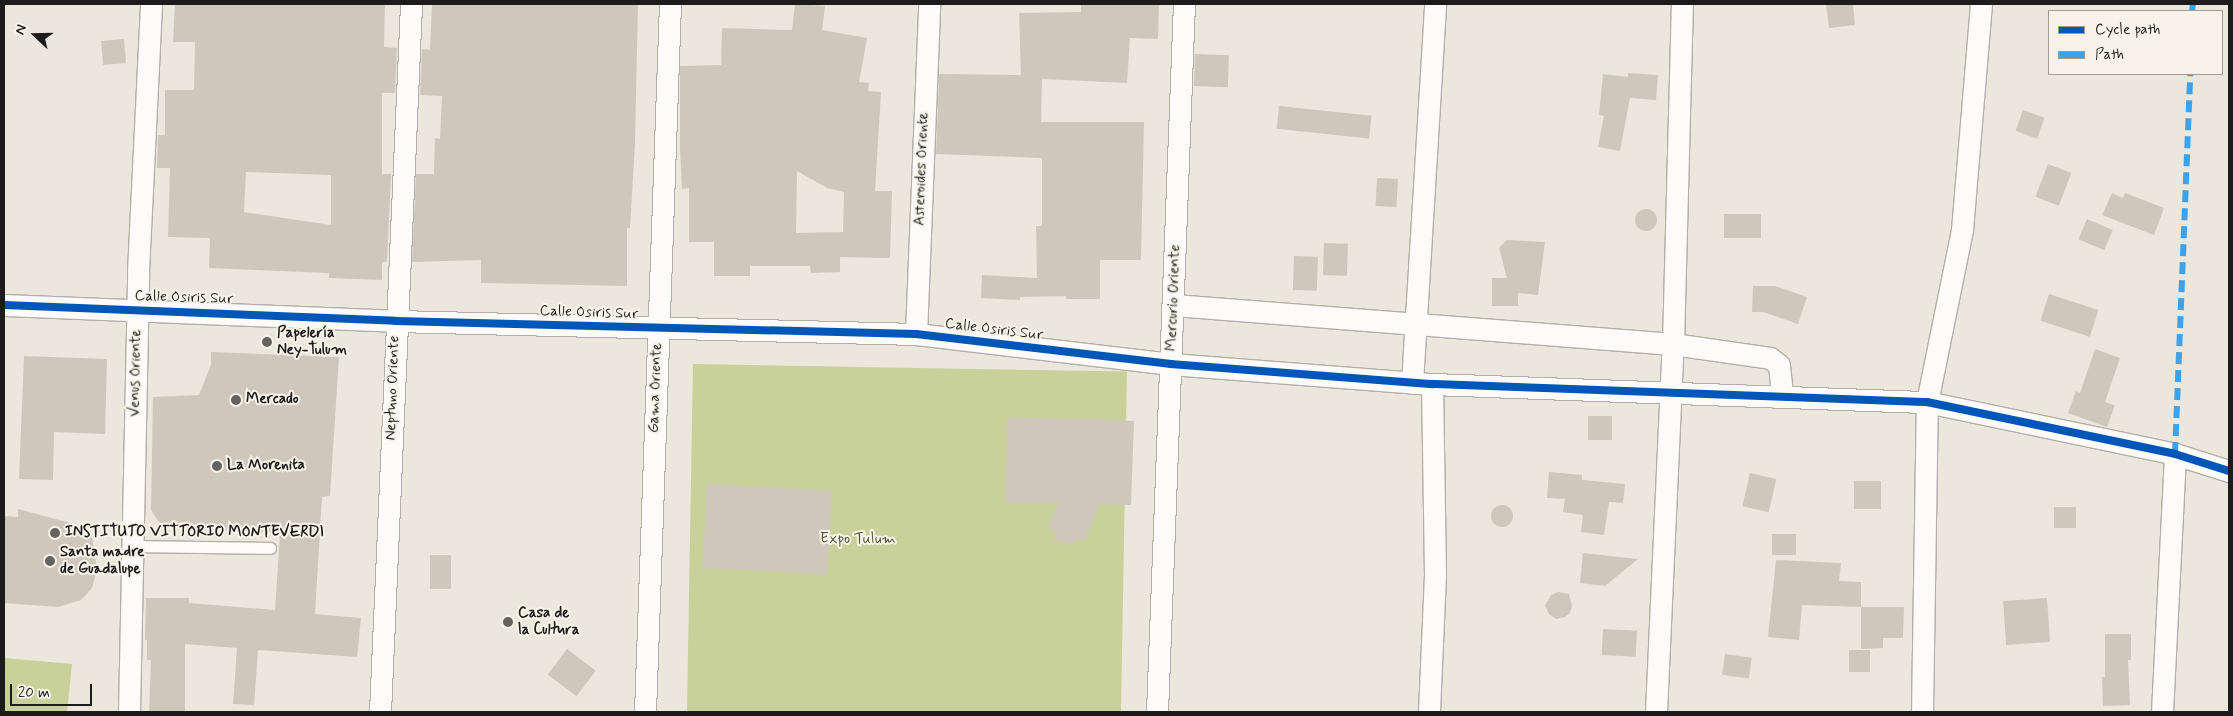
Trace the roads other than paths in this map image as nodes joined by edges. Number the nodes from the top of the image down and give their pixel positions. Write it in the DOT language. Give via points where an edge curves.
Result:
graph roads {
  1 [pos="151,4"];
  2 [pos="411,4"];
  3 [pos="670,4"];
  4 [pos="929,4"];
  5 [pos="1184,4"];
  6 [pos="1435,4"];
  7 [pos="1682,4"];
  8 [pos="1981,4"];
  9 [pos="4,305"];
  10 [pos="1174,305"];
  11 [pos="137,310"];
  12 [pos="396,321"];
  13 [pos="1417,324"];
  14 [pos="658,328"];
  15 [pos="916,334"];
  16 [pos="1673,344"];
  17 [pos="1171,364"];
  18 [pos="1422,383"];
  19 [pos="1671,393"];
  20 [pos="1782,396"];
  21 [pos="1927,402"];
  22 [pos="2175,454"];
  23 [pos="2229,471"];
  24 [pos="134,546"];
  25 [pos="270,548"];
  26 [pos="129,712"];
  27 [pos="380,712"];
  28 [pos="644,712"];
  29 [pos="1157,712"];
  30 [pos="1429,712"];
  31 [pos="1656,712"];
  32 [pos="1922,712"];
  33 [pos="2162,712"];
  1 -- 11 [label="street, Venus Oriente"];
  2 -- 12 [label="street, Neptuno Oriente"];
  3 -- 14 [label="street, Gama Oriente"];
  4 -- 15 [label="street, Asteroides Oriente"];
  5 -- 10 [label="street, Mercurio Oriente"];
  6 -- 13 [label="street"];
  7 -- 16 [label="street"];
  8 -- 21 [label="street" via="1962,230"];
  9 -- 11 [label="street, Calle Osiris Sur"];
  10 -- 13 [label="street"];
  10 -- 17 [label="street, Mercurio Oriente"];
  11 -- 12 [label="street, Calle Osiris Sur"];
  11 -- 24 [label="street, Venus Oriente"];
  12 -- 14 [label="street, Calle Osiris Sur"];
  12 -- 27 [label="street, Neptuno Oriente"];
  13 -- 16 [label="street"];
  13 -- 18 [label="street"];
  14 -- 15 [label="street, Calle Osiris Sur"];
  14 -- 28 [label="street, Gama Oriente"];
  15 -- 17 [label="street, Calle Osiris Sur"];
  16 -- 19 [label="street"];
  16 -- 20 [label="street" via="1770,358 1779,366"];
  17 -- 18 [label="street, Calle Osiris Sur"];
  17 -- 29 [label="street, Mercurio Oriente"];
  18 -- 19 [label="street, Calle Osiris Sur"];
  18 -- 30 [label="street" via="1436,574"];
  19 -- 20 [label="street, Calle Osiris Sur"];
  19 -- 31 [label="street"];
  20 -- 21 [label="street, Calle Osiris Sur"];
  21 -- 22 [label="street, Calle Osiris Sur"];
  21 -- 32 [label="street"];
  22 -- 23 [label="street, Calle Osiris Sur"];
  22 -- 33 [label="street"];
  24 -- 25 [label="lane"];
  24 -- 26 [label="street, Venus Oriente"];
}
